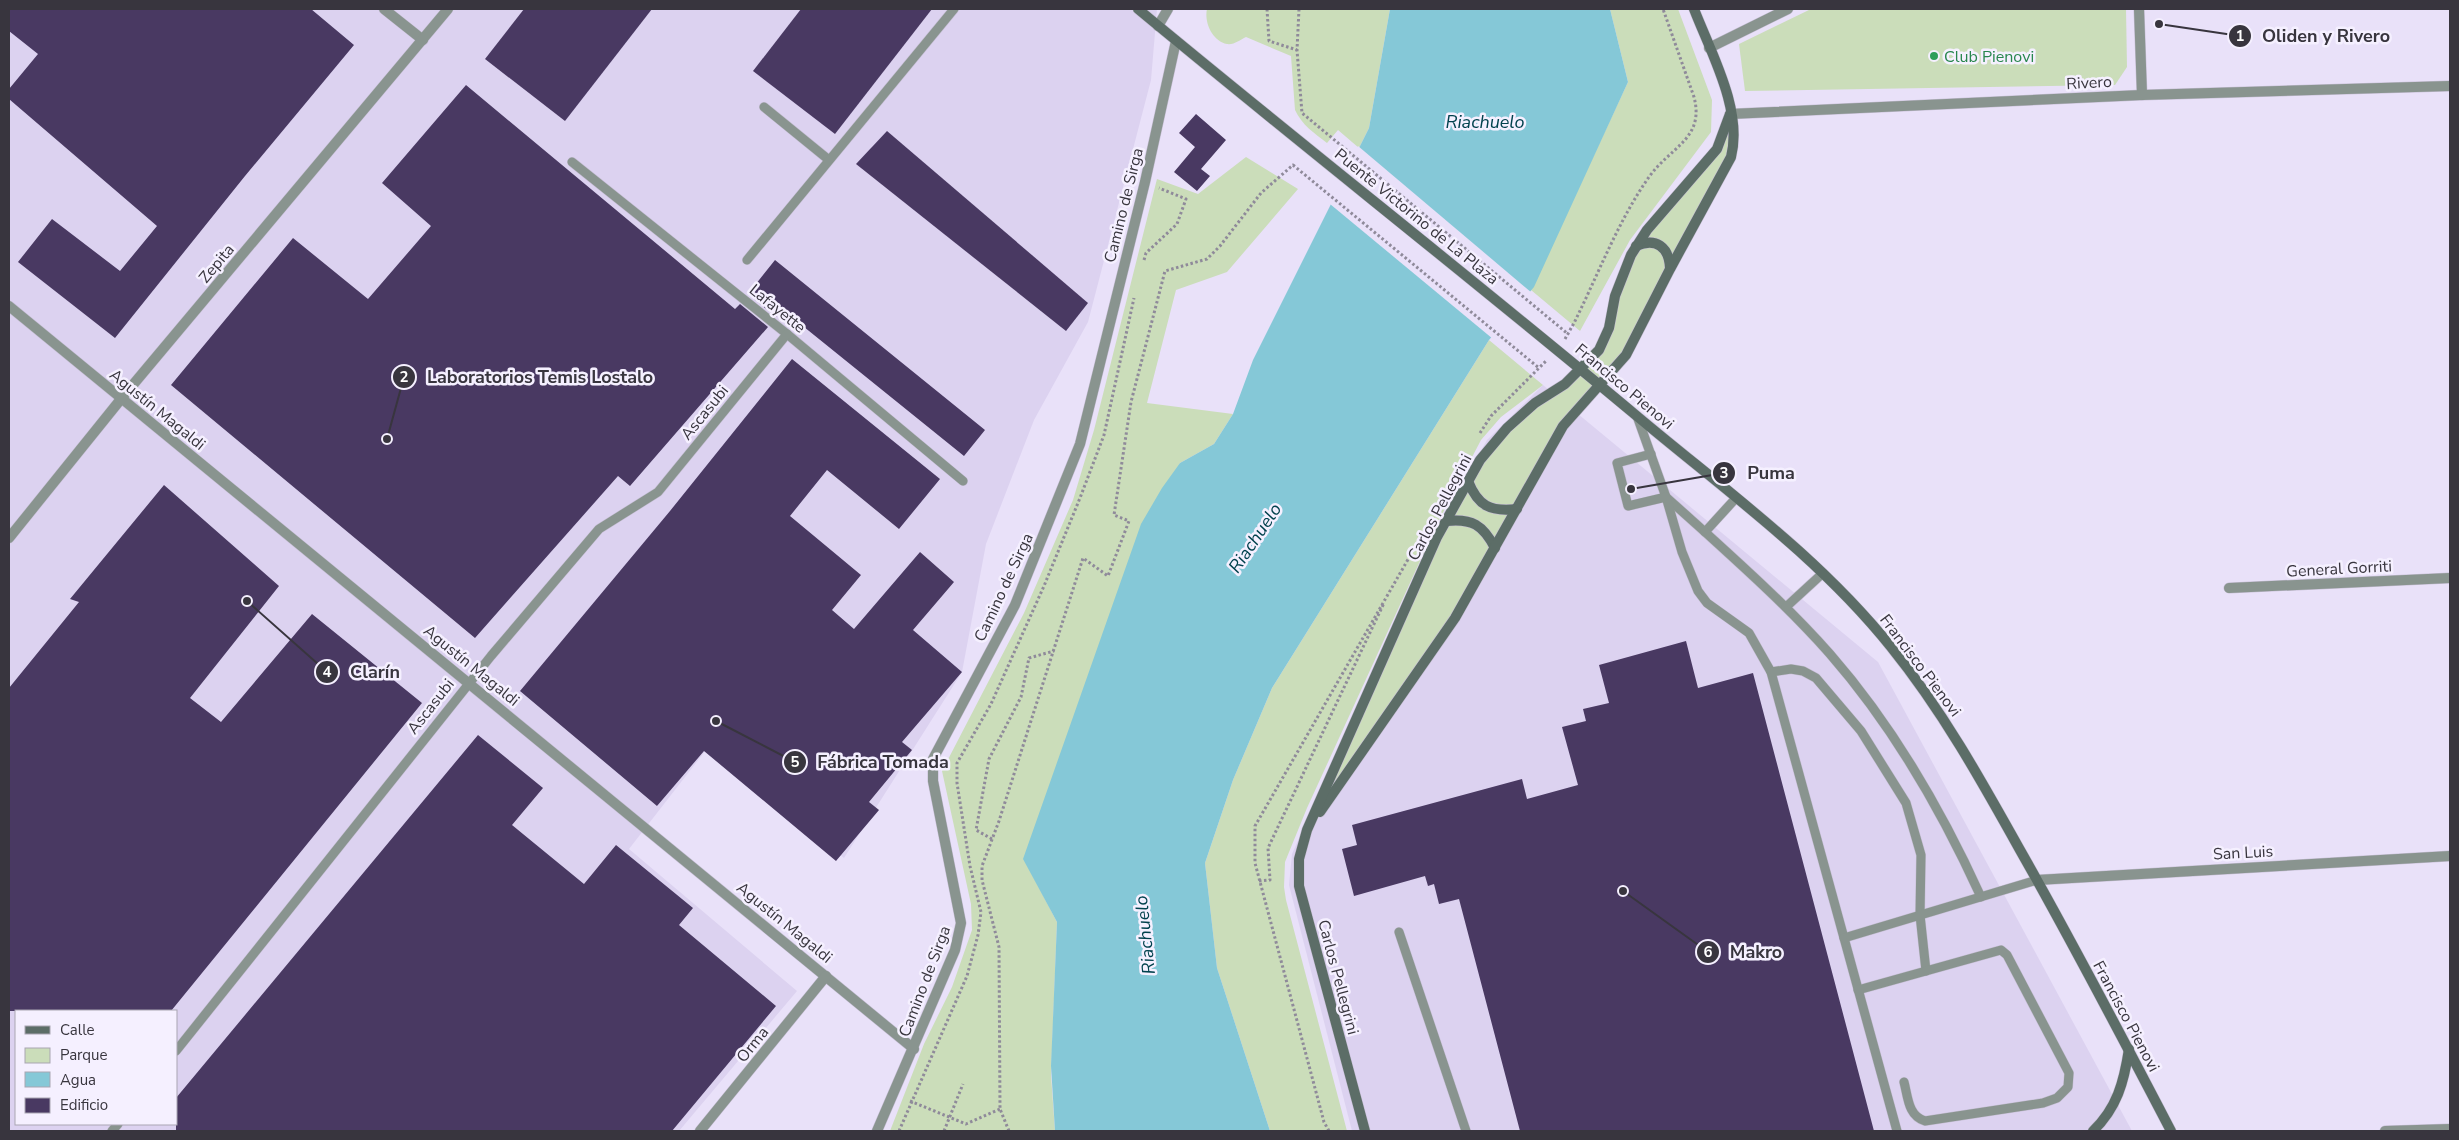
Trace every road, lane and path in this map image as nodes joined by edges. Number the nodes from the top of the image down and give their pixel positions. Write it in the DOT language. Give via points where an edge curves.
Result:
graph roads {
  1 [pos="384,9"];
  2 [pos="448,9"];
  3 [pos="954,9"];
  4 [pos="1138,9"];
  5 [pos="1168,9"];
  6 [pos="1267,9"];
  7 [pos="1300,9"];
  8 [pos="1694,9"];
  9 [pos="1788,9"];
  10 [pos="2139,9"];
  11 [pos="1158,26"];
  12 [pos="423,40"];
  13 [pos="1176,41"];
  14 [pos="1709,48"];
  15 [pos="1297,50"];
  16 [pos="2450,86"];
  17 [pos="2142,95"];
  18 [pos="764,107"];
  19 [pos="1730,114"];
  20 [pos="829,160"];
  21 [pos="572,162"];
  22 [pos="1144,182"];
  23 [pos="1636,246"];
  24 [pos="746,260"];
  25 [pos="1142,266"];
  26 [pos="1670,269"];
  27 [pos="1136,292"];
  28 [pos="9,306"];
  29 [pos="1520,320"];
  30 [pos="787,334"];
  31 [pos="1568,334"];
  32 [pos="1539,368"];
  33 [pos="1581,369"];
  34 [pos="1600,385"];
  35 [pos="121,399"];
  36 [pos="1637,416"];
  37 [pos="1650,454"];
  38 [pos="963,481"];
  39 [pos="1468,481"];
  40 [pos="1666,497"];
  41 [pos="1736,498"];
  42 [pos="1517,509"];
  43 [pos="1446,521"];
  44 [pos="1705,532"];
  45 [pos="9,538"];
  46 [pos="1495,548"];
  47 [pos="1823,573"];
  48 [pos="2450,578"];
  49 [pos="1394,583"];
  50 [pos="2229,588"];
  51 [pos="1786,607"];
  52 [pos="1054,651"];
  53 [pos="1772,672"];
  54 [pos="469,682"];
  55 [pos="1307,830"];
  56 [pos="992,839"];
  57 [pos="2450,856"];
  58 [pos="2037,880"];
  59 [pos="1259,882"];
  60 [pos="1981,897"];
  61 [pos="1920,915"];
  62 [pos="1399,932"];
  63 [pos="1844,938"];
  64 [pos="1926,971"];
  65 [pos="826,976"];
  66 [pos="1858,990"];
  67 [pos="178,1048"];
  68 [pos="914,1049"];
  69 [pos="2129,1050"];
  70 [pos="1904,1082"];
  71 [pos="963,1084"];
  72 [pos="910,1101"];
  73 [pos="1000,1109"];
  74 [pos="950,1117"];
  75 [pos="2450,1129"];
  76 [pos="700,1131"];
  77 [pos="878,1131"];
  78 [pos="899,1131"];
  79 [pos="944,1131"];
  80 [pos="1009,1131"];
  81 [pos="1365,1131"];
  82 [pos="1466,1131"];
  83 [pos="1897,1131"];
  84 [pos="2093,1131"];
  85 [pos="2171,1131"];
  86 [pos="2385,1131"];
  1 -- 12 [label="street"];
  2 -- 12 [label="street, Zepita"];
  3 -- 20 [label="lane"];
  4 -- 11 [label="street, Puente Victorino de La Plaza"];
  5 -- 11 [label="street"];
  6 -- 15 [label="path" via="1269,41"];
  7 -- 15 [label="path"];
  8 -- 14 [label="street, Carlos Pellegrini"];
  9 -- 14 [label="street"];
  10 -- 17 [label="street"];
  11 -- 13 [label="street, Puente Victorino de La Plaza"];
  12 -- 35 [label="street, Zepita"];
  13 -- 22 [label="street, Camino de Sirga"];
  13 -- 29 [label="street, Puente Victorino de La Plaza"];
  14 -- 19 [label="street, Carlos Pellegrini" via="1728,94"];
  15 -- 31 [label="path" via="1302,113"];
  16 -- 17 [label="street, Rivero"];
  17 -- 19 [label="street, Rivero"];
  18 -- 20 [label="lane"];
  19 -- 23 [label="street, Carlos Pellegrini" via="1717,149"];
  19 -- 26 [label="street, Carlos Pellegrini" via="1735,142 1731,157"];
  20 -- 24 [label="lane"];
  21 -- 30 [label="lane, Lafayette"];
  22 -- 25 [label="path" via="1186,199 1176,224 1146,253"];
  22 -- 68 [label="street, Camino de Sirga" via="1080,444 1015,605 934,759 933,781 962,923 955,950"];
  23 -- 26 [label="street" via="1646,241 1656,242 1665,248"];
  23 -- 33 [label="street, Carlos Pellegrini" via="1624,268 1605,340"];
  26 -- 34 [label="street, Carlos Pellegrini" via="1626,355"];
  27 -- 72 [label="path" via="1104,434 1080,498 991,704 957,763 970,866 981,912 978,935 968,976"];
  28 -- 35 [label="street, Agustín Magaldi"];
  29 -- 33 [label="street, Francisco Pienovi"];
  30 -- 38 [label="lane, Lafayette"];
  30 -- 54 [label="lane, Ascasubi" via="658,492 599,529"];
  32 -- 52 [label="path" via="1293,165 1262,193 1207,259 1165,270 1131,402 1114,515 1129,520 1108,576 1083,558"];
  33 -- 34 [label="street, Francisco Pienovi"];
  33 -- 39 [label="street, Carlos Pellegrini" via="1507,428 1480,460"];
  34 -- 36 [label="street, Francisco Pienovi"];
  34 -- 42 [label="street, Carlos Pellegrini" via="1563,426"];
  35 -- 45 [label="street, Zepita"];
  35 -- 54 [label="street, Agustín Magaldi"];
  36 -- 37 [label="lane"];
  36 -- 41 [label="street, Francisco Pienovi"];
  37 -- 40 [label="lane"];
  37 -- 40 [label="lane" via="1617,463 1628,506"];
  39 -- 42 [label="street" via="1474,496 1486,506 1501,511"];
  39 -- 43 [label="street, Carlos Pellegrini"];
  40 -- 44 [label="lane"];
  40 -- 53 [label="lane" via="1682,552 1698,591 1707,603 1748,633"];
  41 -- 44 [label="lane"];
  41 -- 47 [label="street, Francisco Pienovi"];
  42 -- 46 [label="street, Carlos Pellegrini"];
  43 -- 46 [label="street" via="1462,519 1476,524 1488,534"];
  43 -- 55 [label="street, Carlos Pellegrini"];
  44 -- 51 [label="lane"];
  46 -- 55 [label="street, Carlos Pellegrini" via="1455,618"];
  47 -- 51 [label="lane"];
  47 -- 58 [label="street, Francisco Pienovi" via="1861,610 1924,690 1968,758"];
  48 -- 50 [label="street, General Gorriti"];
  49 -- 59 [label="path" via="1268,848 1270,880"];
  51 -- 60 [label="lane" via="1866,698 1910,762 1957,845"];
  52 -- 56 [label="path"];
  52 -- 56 [label="path" via="1029,658 1020,698 989,759 976,830"];
  53 -- 61 [label="lane" via="1797,670 1816,678 1846,711 1892,777 1906,803 1921,855"];
  53 -- 63 [label="lane"];
  54 -- 65 [label="street, Agustín Magaldi"];
  54 -- 67 [label="lane, Ascasubi"];
  55 -- 81 [label="street, Carlos Pellegrini" via="1299,859 1299,886"];
  56 -- 73 [label="path" via="982,866 982,880 999,947"];
  57 -- 58 [label="street, San Luis"];
  58 -- 60 [label="lane"];
  58 -- 69 [label="street, Francisco Pienovi"];
  60 -- 61 [label="lane"];
  61 -- 63 [label="lane"];
  61 -- 64 [label="lane"];
  62 -- 82 [label="lane"];
  63 -- 66 [label="lane"];
  64 -- 66 [label="lane"];
  64 -- 70 [label="lane" via="2001,950 2007,955 2066,1065 2068,1087 2057,1098 2043,1103 1925,1121 1917,1119 1912,1112"];
  65 -- 68 [label="street, Agustín Magaldi"];
  65 -- 76 [label="street, Orma"];
  66 -- 83 [label="lane"];
  68 -- 77 [label="street, Camino de Sirga"];
  69 -- 84 [label="street" via="2120,1092 2112,1108"];
  69 -- 85 [label="street, Francisco Pienovi"];
  71 -- 74 [label="path"];
  72 -- 74 [label="path"];
  72 -- 78 [label="path"];
  73 -- 74 [label="path" via="966,1124"];
  73 -- 80 [label="path"];
  74 -- 79 [label="path"];
  75 -- 86 [label="street"];
}
